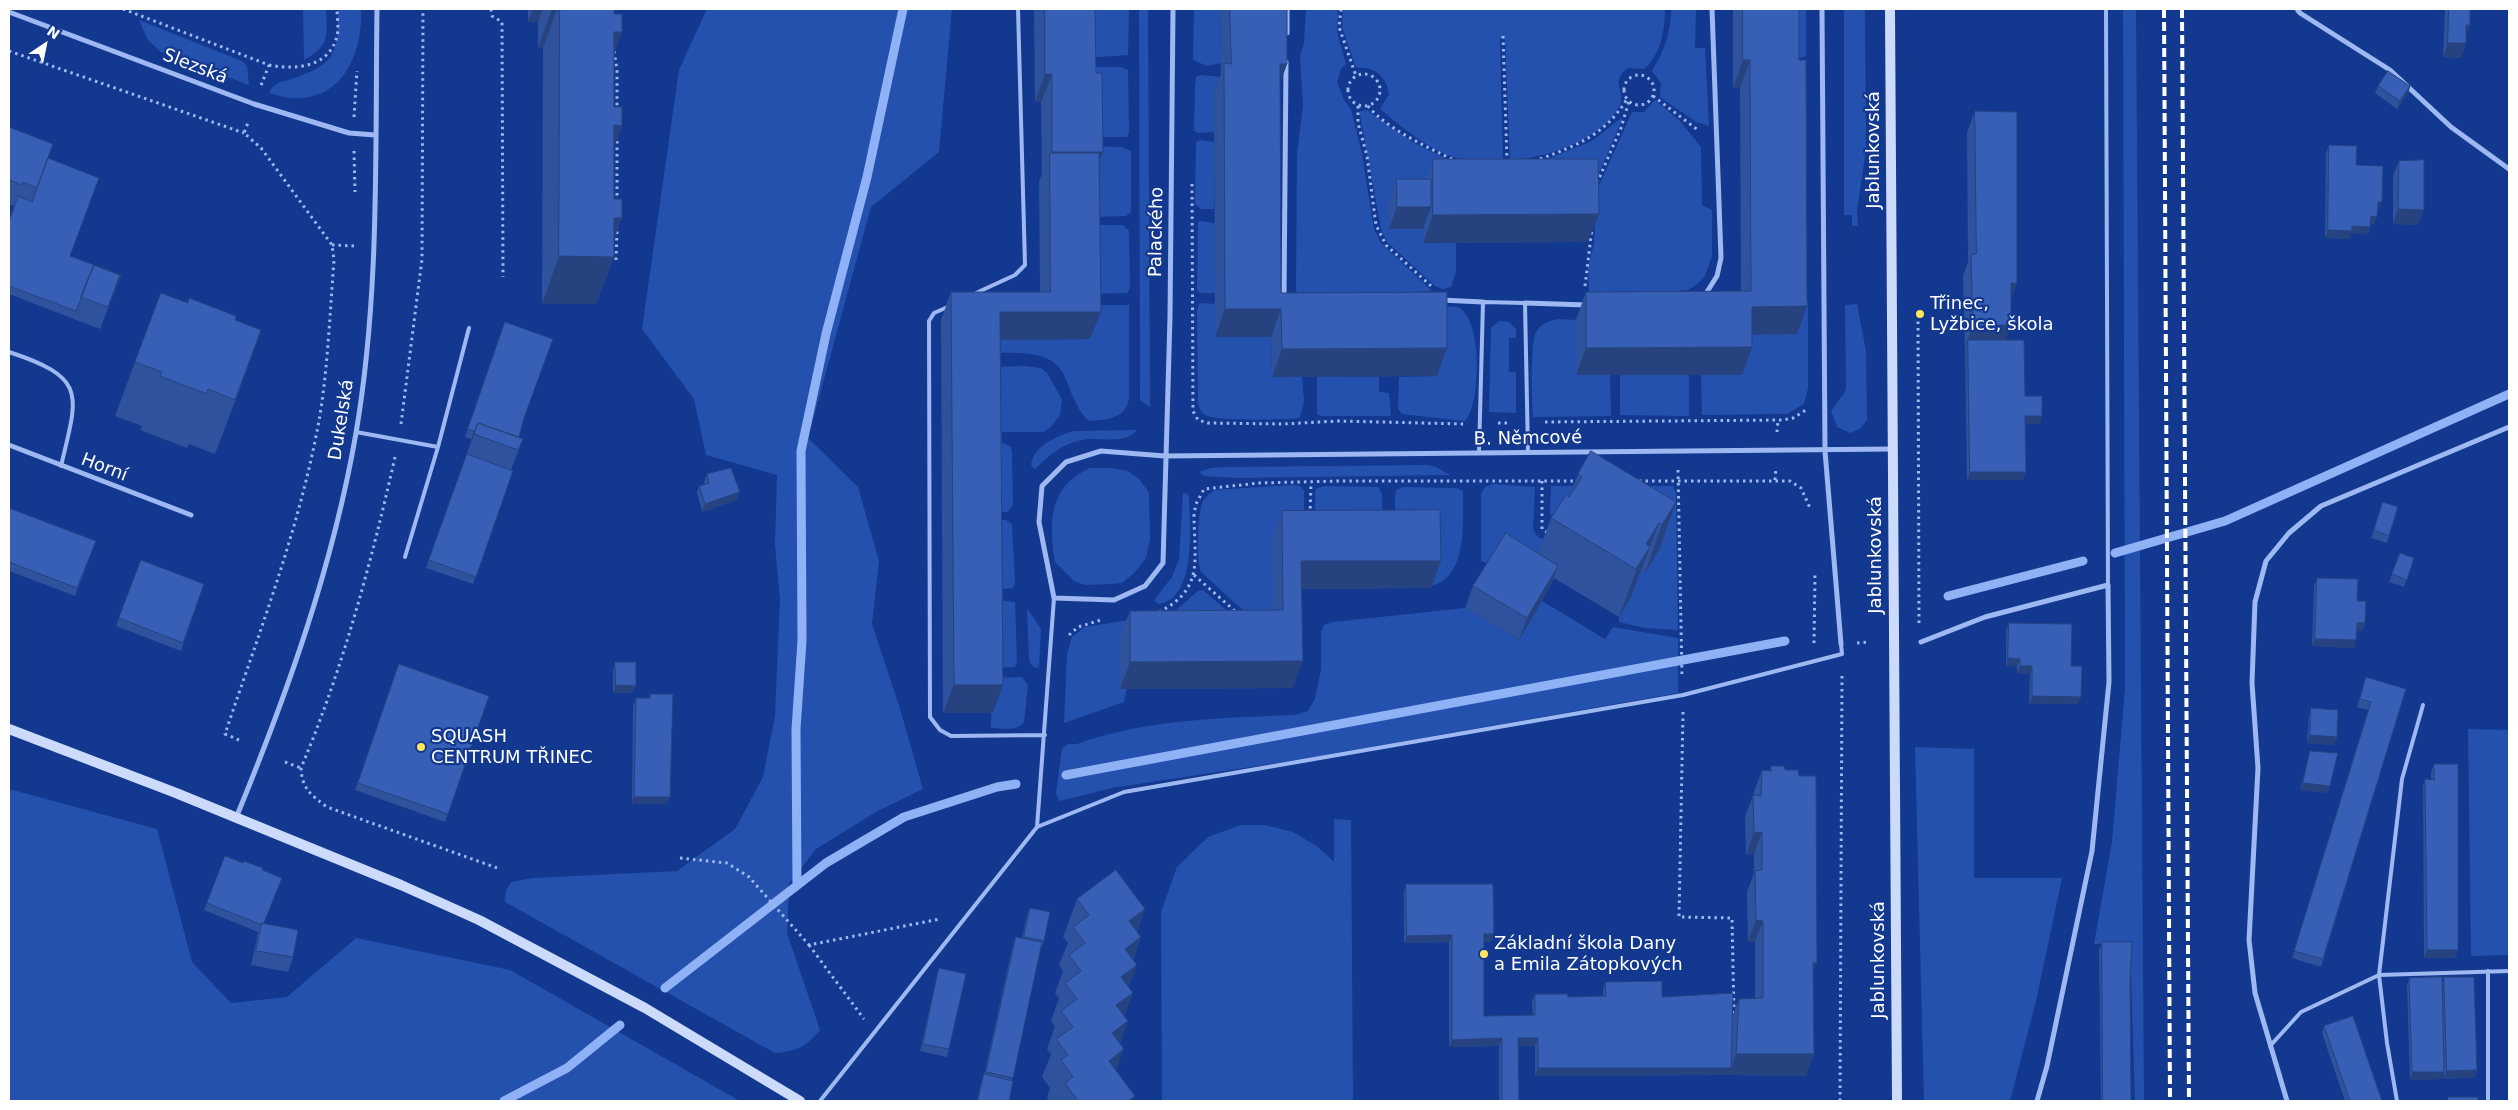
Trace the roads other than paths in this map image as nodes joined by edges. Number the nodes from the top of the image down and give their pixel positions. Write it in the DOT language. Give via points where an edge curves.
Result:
graph roads {
  1 [pos="377,9"];
  2 [pos="1018,9"];
  3 [pos="1173,9"];
  4 [pos="1288,9"];
  5 [pos="1712,9"];
  6 [pos="1822,9"];
  7 [pos="1890,9"];
  8 [pos="2106,9"];
  9 [pos="2297,9"];
  10 [pos="9,12"];
  11 [pos="1287,39"];
  12 [pos="1286,58"];
  13 [pos="375,135"];
  14 [pos="2509,169"];
  15 [pos="970,296"];
  16 [pos="1700,299"];
  17 [pos="1433,300"];
  18 [pos="1294,302"];
  19 [pos="1483,302"];
  20 [pos="1525,303"];
  21 [pos="952,305"];
  22 [pos="1594,305"];
  23 [pos="469,328"];
  24 [pos="9,352"];
  25 [pos="2509,427"];
  26 [pos="356,432"];
  27 [pos="9,445"];
  28 [pos="438,447"];
  29 [pos="1892,449"];
  30 [pos="1826,451"];
  31 [pos="1479,453"];
  32 [pos="1528,453"];
  33 [pos="1165,456"];
  34 [pos="61,466"];
  35 [pos="191,515"];
  36 [pos="405,557"];
  37 [pos="2108,584"];
  38 [pos="1054,598"];
  39 [pos="1921,642"];
  40 [pos="1841,644"];
  41 [pos="2423,704"];
  42 [pos="9,729"];
  43 [pos="1045,736"];
  44 [pos="236,818"];
  45 [pos="1037,826"];
  46 [pos="2488,971"];
  47 [pos="2509,971"];
  48 [pos="2379,975"];
  49 [pos="2270,1046"];
  50 [pos="800,1101"];
  51 [pos="820,1101"];
  52 [pos="1897,1101"];
  53 [pos="2036,1101"];
  54 [pos="2287,1101"];
  55 [pos="2397,1101"];
  56 [pos="2488,1101"];
  1 -- 13 [label="street, Dukelská"];
  2 -- 15 [label="lane" via="1025,265 1014,275"];
  3 -- 33 [label="street, Palackého" via="1170,317"];
  4 -- 11 [label="street"];
  5 -- 16 [label="street" via="1721,258 1717,276"];
  6 -- 30 [label="street"];
  7 -- 29 [label="main road, Jablunkovská"];
  8 -- 37 [label="lane"];
  9 -- 14 [label="street" via="2390,70 2451,127"];
  10 -- 13 [label="street, Slezská" via="254,104 320,126"];
  12 -- 18 [label="street" via="1284,296"];
  13 -- 26 [label="street, Dukelská" via="376,212 367,345"];
  17 -- 19 [label="street"];
  19 -- 20 [label="lane"];
  19 -- 31 [label="lane"];
  20 -- 22 [label="street"];
  20 -- 32 [label="lane"];
  21 -- 43 [label="lane" via="934,313 929,321 930,717 940,730 951,736"];
  23 -- 28 [label="lane"];
  24 -- 34 [label="lane" via="38,361 65,379 73,394 72,418"];
  25 -- 49 [label="street" via="2321,506 2289,533 2266,561 2255,602 2252,683 2258,768 2249,940 2255,993"];
  26 -- 28 [label="lane"];
  26 -- 44 [label="street, Dukelská" via="325,574"];
  27 -- 34 [label="street, Horní"];
  28 -- 36 [label="lane"];
  29 -- 30 [label="street, B. Němcové"];
  29 -- 52 [label="main road, Jablunkovská"];
  30 -- 32 [label="street, B. Němcové"];
  30 -- 40 [label="street"];
  31 -- 32 [label="street, B. Němcové"];
  31 -- 33 [label="street, B. Němcové"];
  33 -- 38 [label="street" via="1163,563 1145,586 1114,600"];
  33 -- 38 [label="street" via="1101,451 1066,462 1042,486 1039,522"];
  34 -- 35 [label="street, Horní"];
  37 -- 39 [label="street" via="1985,617"];
  37 -- 53 [label="street" via="2109,682 2092,851 2047,1066"];
  38 -- 43 [label="lane"];
  40 -- 45 [label="lane" via="1842,654 1683,696 1124,792"];
  41 -- 48 [label="lane" via="2402,779"];
  42 -- 44 [label="main road"];
  43 -- 45 [label="lane"];
  44 -- 50 [label="main road" via="480,920 645,1008"];
  45 -- 51 [label="lane"];
  46 -- 47 [label="lane"];
  46 -- 48 [label="lane"];
  46 -- 56 [label="lane"];
  48 -- 49 [label="lane" via="2301,1012"];
  48 -- 55 [label="lane"];
  49 -- 54 [label="street"];
}
